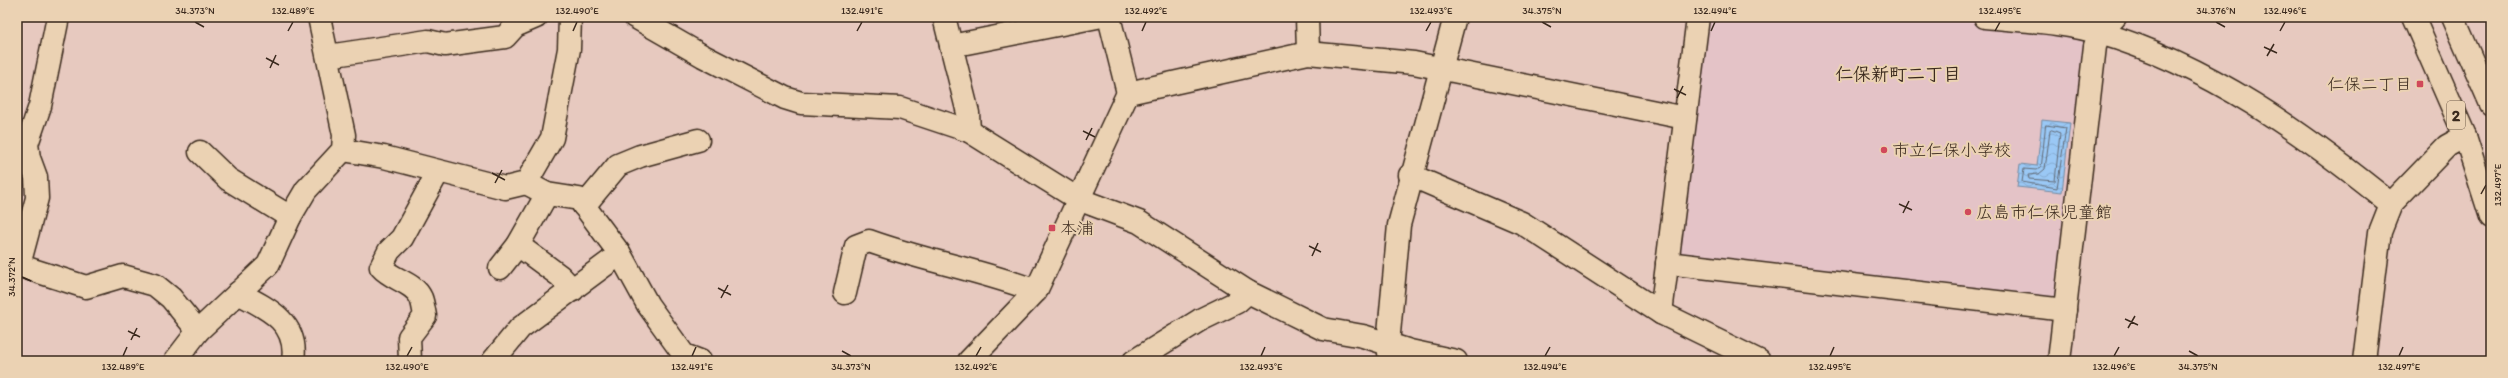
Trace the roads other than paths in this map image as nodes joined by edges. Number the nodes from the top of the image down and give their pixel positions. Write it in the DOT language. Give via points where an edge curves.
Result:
graph roads {
  1 [pos="58,17"];
  2 [pos="319,17"];
  3 [pos="536,17"];
  4 [pos="570,17"];
  5 [pos="635,17"];
  6 [pos="944,17"];
  7 [pos="1096,17"];
  8 [pos="1108,17"];
  9 [pos="1307,17"];
  10 [pos="1455,17"];
  11 [pos="1698,17"];
  12 [pos="1985,17"];
  13 [pos="2115,17"];
  14 [pos="2413,17"];
  15 [pos="2453,17"];
  16 [pos="2100,33"];
  17 [pos="950,46"];
  18 [pos="1308,52"];
  19 [pos="328,56"];
  20 [pos="1441,69"];
  21 [pos="1128,93"];
  22 [pos="2490,100"];
  23 [pos="1685,118"];
  24 [pos="969,131"];
  25 [pos="2465,136"];
  26 [pos="698,140"];
  27 [pos="22,142"];
  28 [pos="343,150"];
  29 [pos="200,152"];
  30 [pos="438,172"];
  31 [pos="1410,175"];
  32 [pos="526,183"];
  33 [pos="547,194"];
  34 [pos="1078,198"];
  35 [pos="2391,204"];
  36 [pos="584,206"];
  37 [pos="290,217"];
  38 [pos="2491,217"];
  39 [pos="518,245"];
  40 [pos="620,254"];
  41 [pos="1667,263"];
  42 [pos="18,265"];
  43 [pos="500,268"];
  44 [pos="573,290"];
  45 [pos="1036,291"];
  46 [pos="1248,292"];
  47 [pos="238,293"];
  48 [pos="845,293"];
  49 [pos="2065,310"];
  50 [pos="1661,313"];
  51 [pos="198,330"];
  52 [pos="1386,355"];
  53 [pos="1141,359"];
  54 [pos="175,361"];
  55 [pos="293,361"];
  56 [pos="410,361"];
  57 [pos="493,361"];
  58 [pos="700,361"];
  59 [pos="969,361"];
  60 [pos="1456,361"];
  61 [pos="1759,361"];
  62 [pos="2059,361"];
  63 [pos="2364,361"];
  1 -- 27 [label="main road" via="40,106"];
  2 -- 19 [label="main road"];
  3 -- 19 [label="main road" via="515,26 505,37 445,45 428,41"];
  4 -- 32 [label="main road" via="570,48 552,138"];
  5 -- 24 [label="main road" via="785,98 801,103 900,108"];
  6 -- 17 [label="main road"];
  7 -- 17 [label="main road"];
  8 -- 21 [label="main road"];
  9 -- 18 [label="main road"];
  10 -- 20 [label="main road"];
  11 -- 23 [label="main road"];
  12 -- 16 [label="main road"];
  13 -- 16 [label="main road"];
  14 -- 25 [label="main road, 2"];
  15 -- 22 [label="main road, 2"];
  16 -- 35 [label="main road" via="2174,61 2253,103 2329,154"];
  16 -- 49 [label="main road" via="2095,46"];
  17 -- 24 [label="main road" via="968,113"];
  18 -- 20 [label="main road"];
  18 -- 21 [label="main road"];
  19 -- 28 [label="main road" via="344,135"];
  20 -- 23 [label="main road"];
  20 -- 31 [label="main road"];
  21 -- 34 [label="main road"];
  23 -- 41 [label="main road"];
  24 -- 34 [label="main road"];
  25 -- 35 [label="main road" via="2447,146"];
  25 -- 38 [label="main road, 2"];
  26 -- 36 [label="main road" via="640,156 618,165"];
  27 -- 42 [label="main road" via="36,177 37,198"];
  28 -- 30 [label="main road"];
  28 -- 37 [label="main road" via="306,190"];
  29 -- 37 [label="main road" via="228,179"];
  30 -- 32 [label="main road" via="505,188"];
  30 -- 56 [label="main road" via="402,238 389,252 382,267 387,274 411,286 421,297 425,316 409,338"];
  31 -- 50 [label="main road" via="1522,223"];
  31 -- 52 [label="main road" via="1398,225"];
  32 -- 33 [label="main road"];
  33 -- 36 [label="main road" via="579,199"];
  33 -- 39 [label="main road"];
  34 -- 45 [label="main road"];
  34 -- 46 [label="main road" via="1139,222"];
  35 -- 63 [label="main road" via="2380,232"];
  36 -- 40 [label="main road"];
  37 -- 47 [label="main road" via="268,265"];
  39 -- 43 [label="main road"];
  39 -- 44 [label="main road" via="560,276"];
  40 -- 44 [label="main road"];
  40 -- 58 [label="main road" via="648,305 684,355"];
  41 -- 49 [label="main road"];
  41 -- 50 [label="main road"];
  42 -- 51 [label="main road" via="86,287 123,276 156,285 171,298"];
  44 -- 57 [label="main road" via="520,328"];
  45 -- 48 [label="main road" via="869,241 856,246"];
  45 -- 59 [label="main road"];
  46 -- 52 [label="main road" via="1323,329 1363,336"];
  46 -- 53 [label="main road" via="1238,302 1200,320"];
  47 -- 51 [label="main road"];
  47 -- 55 [label="main road" via="275,314 290,331 294,340"];
  49 -- 62 [label="main road"];
  50 -- 61 [label="main road"];
  51 -- 54 [label="main road"];
  52 -- 60 [label="main road"];
}
